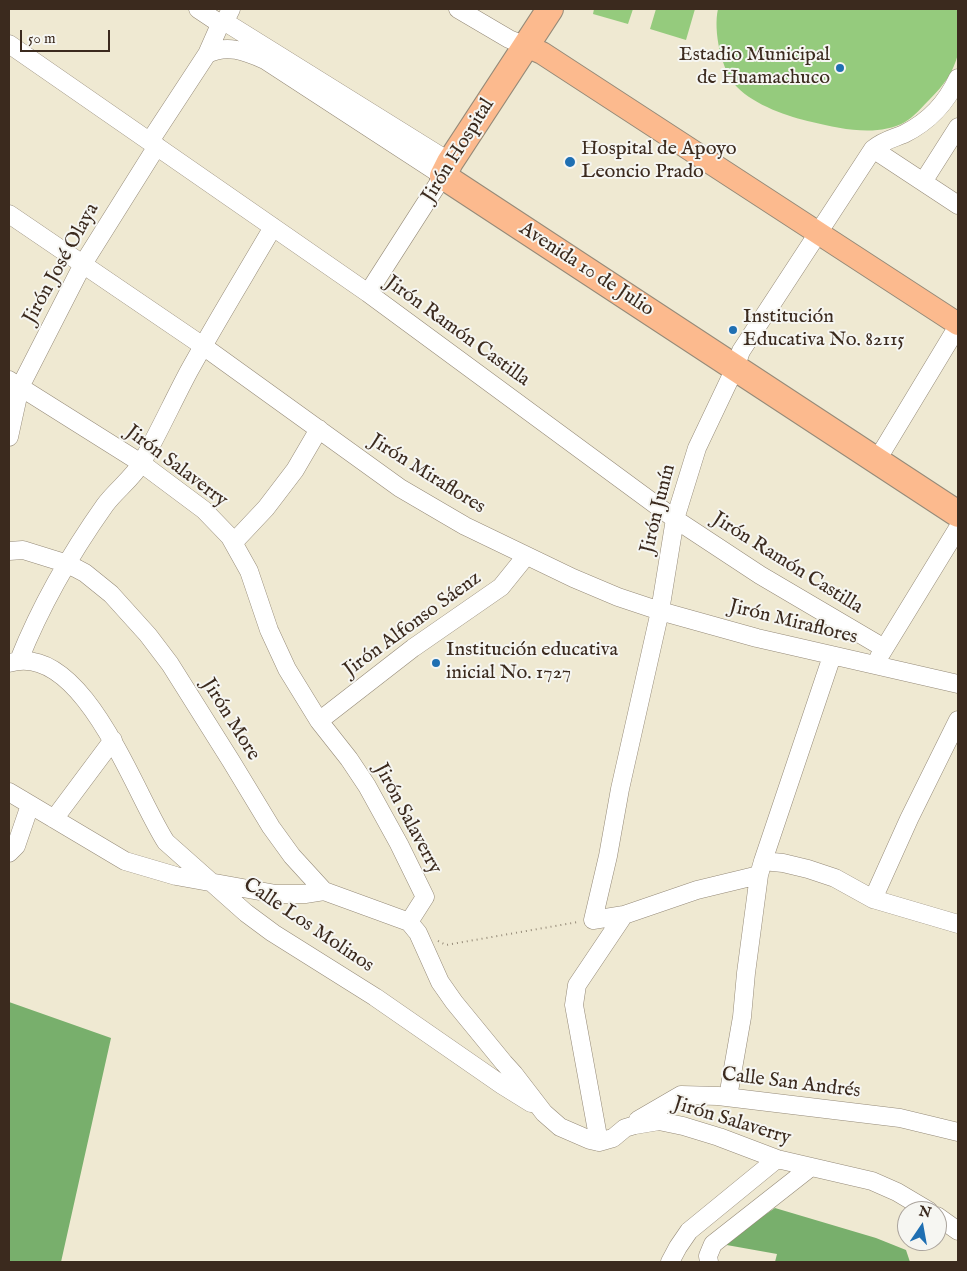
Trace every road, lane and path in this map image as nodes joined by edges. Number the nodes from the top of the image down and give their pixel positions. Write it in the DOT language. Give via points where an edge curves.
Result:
graph roads {
  1 [pos="198,9"];
  2 [pos="458,9"];
  3 [pos="550,9"];
  4 [pos="223,29"];
  5 [pos="531,39"];
  6 [pos="9,44"];
  7 [pos="255,48"];
  8 [pos="958,78"];
  9 [pos="931,117"];
  10 [pos="957,128"];
  11 [pos="153,144"];
  12 [pos="873,149"];
  13 [pos="447,169"];
  14 [pos="923,182"];
  15 [pos="958,205"];
  16 [pos="9,214"];
  17 [pos="273,227"];
  18 [pos="821,228"];
  19 [pos="83,264"];
  20 [pos="368,293"];
  21 [pos="958,309"];
  22 [pos="958,325"];
  23 [pos="203,346"];
  24 [pos="738,359"];
  25 [pos="14,383"];
  26 [pos="319,429"];
  27 [pos="9,437"];
  28 [pos="881,453"];
  29 [pos="141,463"];
  30 [pos="958,493"];
  31 [pos="958,514"];
  32 [pos="676,519"];
  33 [pos="958,528"];
  34 [pos="234,542"];
  35 [pos="12,551"];
  36 [pos="526,556"];
  37 [pos="68,564"];
  38 [pos="660,611"];
  39 [pos="884,648"];
  40 [pos="832,656"];
  41 [pos="14,661"];
  42 [pos="875,664"];
  43 [pos="958,684"];
  44 [pos="958,720"];
  45 [pos="319,721"];
  46 [pos="113,740"];
  47 [pos="9,792"];
  48 [pos="30,805"];
  49 [pos="54,818"];
  50 [pos="9,853"];
  51 [pos="761,868"];
  52 [pos="210,881"];
  53 [pos="324,891"];
  54 [pos="874,899"];
  55 [pos="624,915"];
  56 [pos="593,920"];
  57 [pos="409,922"];
  58 [pos="958,924"];
  59 [pos="446,945"];
  60 [pos="728,1097"];
  61 [pos="544,1113"];
  62 [pos="625,1128"];
  63 [pos="958,1132"];
  64 [pos="600,1142"];
  65 [pos="777,1160"];
  66 [pos="811,1167"];
  67 [pos="912,1201"];
  68 [pos="947,1223"];
  69 [pos="958,1231"];
  70 [pos="670,1262"];
  71 [pos="709,1262"];
  1 -- 4 [label="street"];
  2 -- 5 [label="street" via="509,39"];
  3 -- 5 [label="highway, Jirón Hospital"];
  4 -- 7 [label="street, Avenida 10 de Julio"];
  4 -- 7 [label="street, Avenida 10 de Julio" via="237,50"];
  4 -- 11 [label="street, Jirón José Olaya"];
  5 -- 13 [label="highway, Jirón Hospital"];
  5 -- 18 [label="main road" via="542,53"];
  6 -- 11 [label="street, Jirón Ramón Castilla"];
  7 -- 13 [label="street, Avenida 10 de Julio"];
  8 -- 9 [label="street" via="949,97"];
  9 -- 10 [label="street"];
  9 -- 12 [label="street"];
  10 -- 14 [label="street"];
  11 -- 17 [label="street, Jirón Ramón Castilla"];
  11 -- 19 [label="street, Jirón José Olaya"];
  12 -- 14 [label="street"];
  12 -- 18 [label="street, Jirón Junín"];
  13 -- 20 [label="street, Jirón Hospital"];
  13 -- 24 [label="highway, Avenida 10 de Julio"];
  14 -- 15 [label="street"];
  16 -- 19 [label="street, Jirón Miraflores"];
  17 -- 20 [label="street, Jirón Ramón Castilla"];
  17 -- 23 [label="street"];
  18 -- 21 [label="main road"];
  18 -- 22 [label="main road"];
  18 -- 24 [label="street, Jirón Junín"];
  19 -- 23 [label="street, Jirón Miraflores"];
  19 -- 25 [label="street, Jirón José Olaya"];
  20 -- 32 [label="street, Jirón Ramón Castilla"];
  22 -- 28 [label="street"];
  23 -- 26 [label="street, Jirón Miraflores"];
  23 -- 29 [label="street"];
  24 -- 28 [label="highway, Avenida 10 de Julio"];
  24 -- 32 [label="street, Jirón Junín" via="697,448"];
  25 -- 27 [label="street, Jirón José Olaya"];
  25 -- 29 [label="street, Jirón Salaverry"];
  26 -- 34 [label="street" via="272,501"];
  26 -- 36 [label="street, Jirón Miraflores" via="400,488 465,526"];
  28 -- 30 [label="highway, Avenida 10 de Julio"];
  28 -- 31 [label="highway, Avenida 10 de Julio"];
  29 -- 34 [label="street, Jirón Salaverry" via="204,510"];
  29 -- 37 [label="street" via="107,502"];
  32 -- 38 [label="street, Jirón Junín"];
  32 -- 39 [label="street, Jirón Ramón Castilla" via="760,575"];
  33 -- 39 [label="street"];
  34 -- 45 [label="street, Jirón Salaverry" via="249,571 269,630 287,669"];
  35 -- 37 [label="street, Jirón More"];
  36 -- 38 [label="street, Jirón Miraflores" via="618,597"];
  36 -- 45 [label="street, Jirón Alfonso Sáenz" via="501,587 413,648"];
  37 -- 41 [label="street"];
  37 -- 53 [label="street, Jirón More" via="100,584 148,635 170,664 271,827"];
  38 -- 40 [label="street, Jirón Miraflores"];
  38 -- 56 [label="street, Jirón Junín"];
  39 -- 42 [label="street"];
  40 -- 42 [label="street, Jirón Miraflores"];
  40 -- 51 [label="street"];
  41 -- 46 [label="street, Calle Los Molinos" via="38,662 51,668 89,704"];
  42 -- 43 [label="street"];
  44 -- 54 [label="street"];
  45 -- 57 [label="street, Jirón Salaverry" via="367,786 425,897"];
  46 -- 49 [label="street"];
  46 -- 52 [label="street, Calle Los Molinos" via="166,842"];
  47 -- 48 [label="street"];
  48 -- 49 [label="street"];
  48 -- 50 [label="street" via="16,846"];
  49 -- 52 [label="street" via="125,861 176,876"];
  51 -- 54 [label="street" via="783,863 808,868"];
  51 -- 55 [label="street"];
  51 -- 60 [label="street"];
  52 -- 53 [label="street" via="276,894"];
  52 -- 61 [label="street, Calle Los Molinos" via="273,933 375,997"];
  53 -- 57 [label="street, Jirón More"];
  54 -- 58 [label="street"];
  55 -- 56 [label="street"];
  55 -- 64 [label="street" via="577,984 574,1005"];
  56 -- 59 [label="path"];
  57 -- 61 [label="street" via="454,1002"];
  60 -- 62 [label="street, Calle San Andrés" via="681,1096"];
  60 -- 63 [label="street, Calle San Andrés" via="900,1118"];
  61 -- 64 [label="street" via="560,1127"];
  62 -- 64 [label="street, Jirón Salaverry" via="613,1138"];
  62 -- 65 [label="street, Jirón Salaverry" via="659,1121 683,1126"];
  65 -- 66 [label="street, Jirón Salaverry"];
  65 -- 70 [label="street" via="689,1231"];
  66 -- 67 [label="street, Jirón Salaverry" via="872,1181"];
  66 -- 71 [label="street" via="713,1244"];
  68 -- 69 [label="street"];
}
